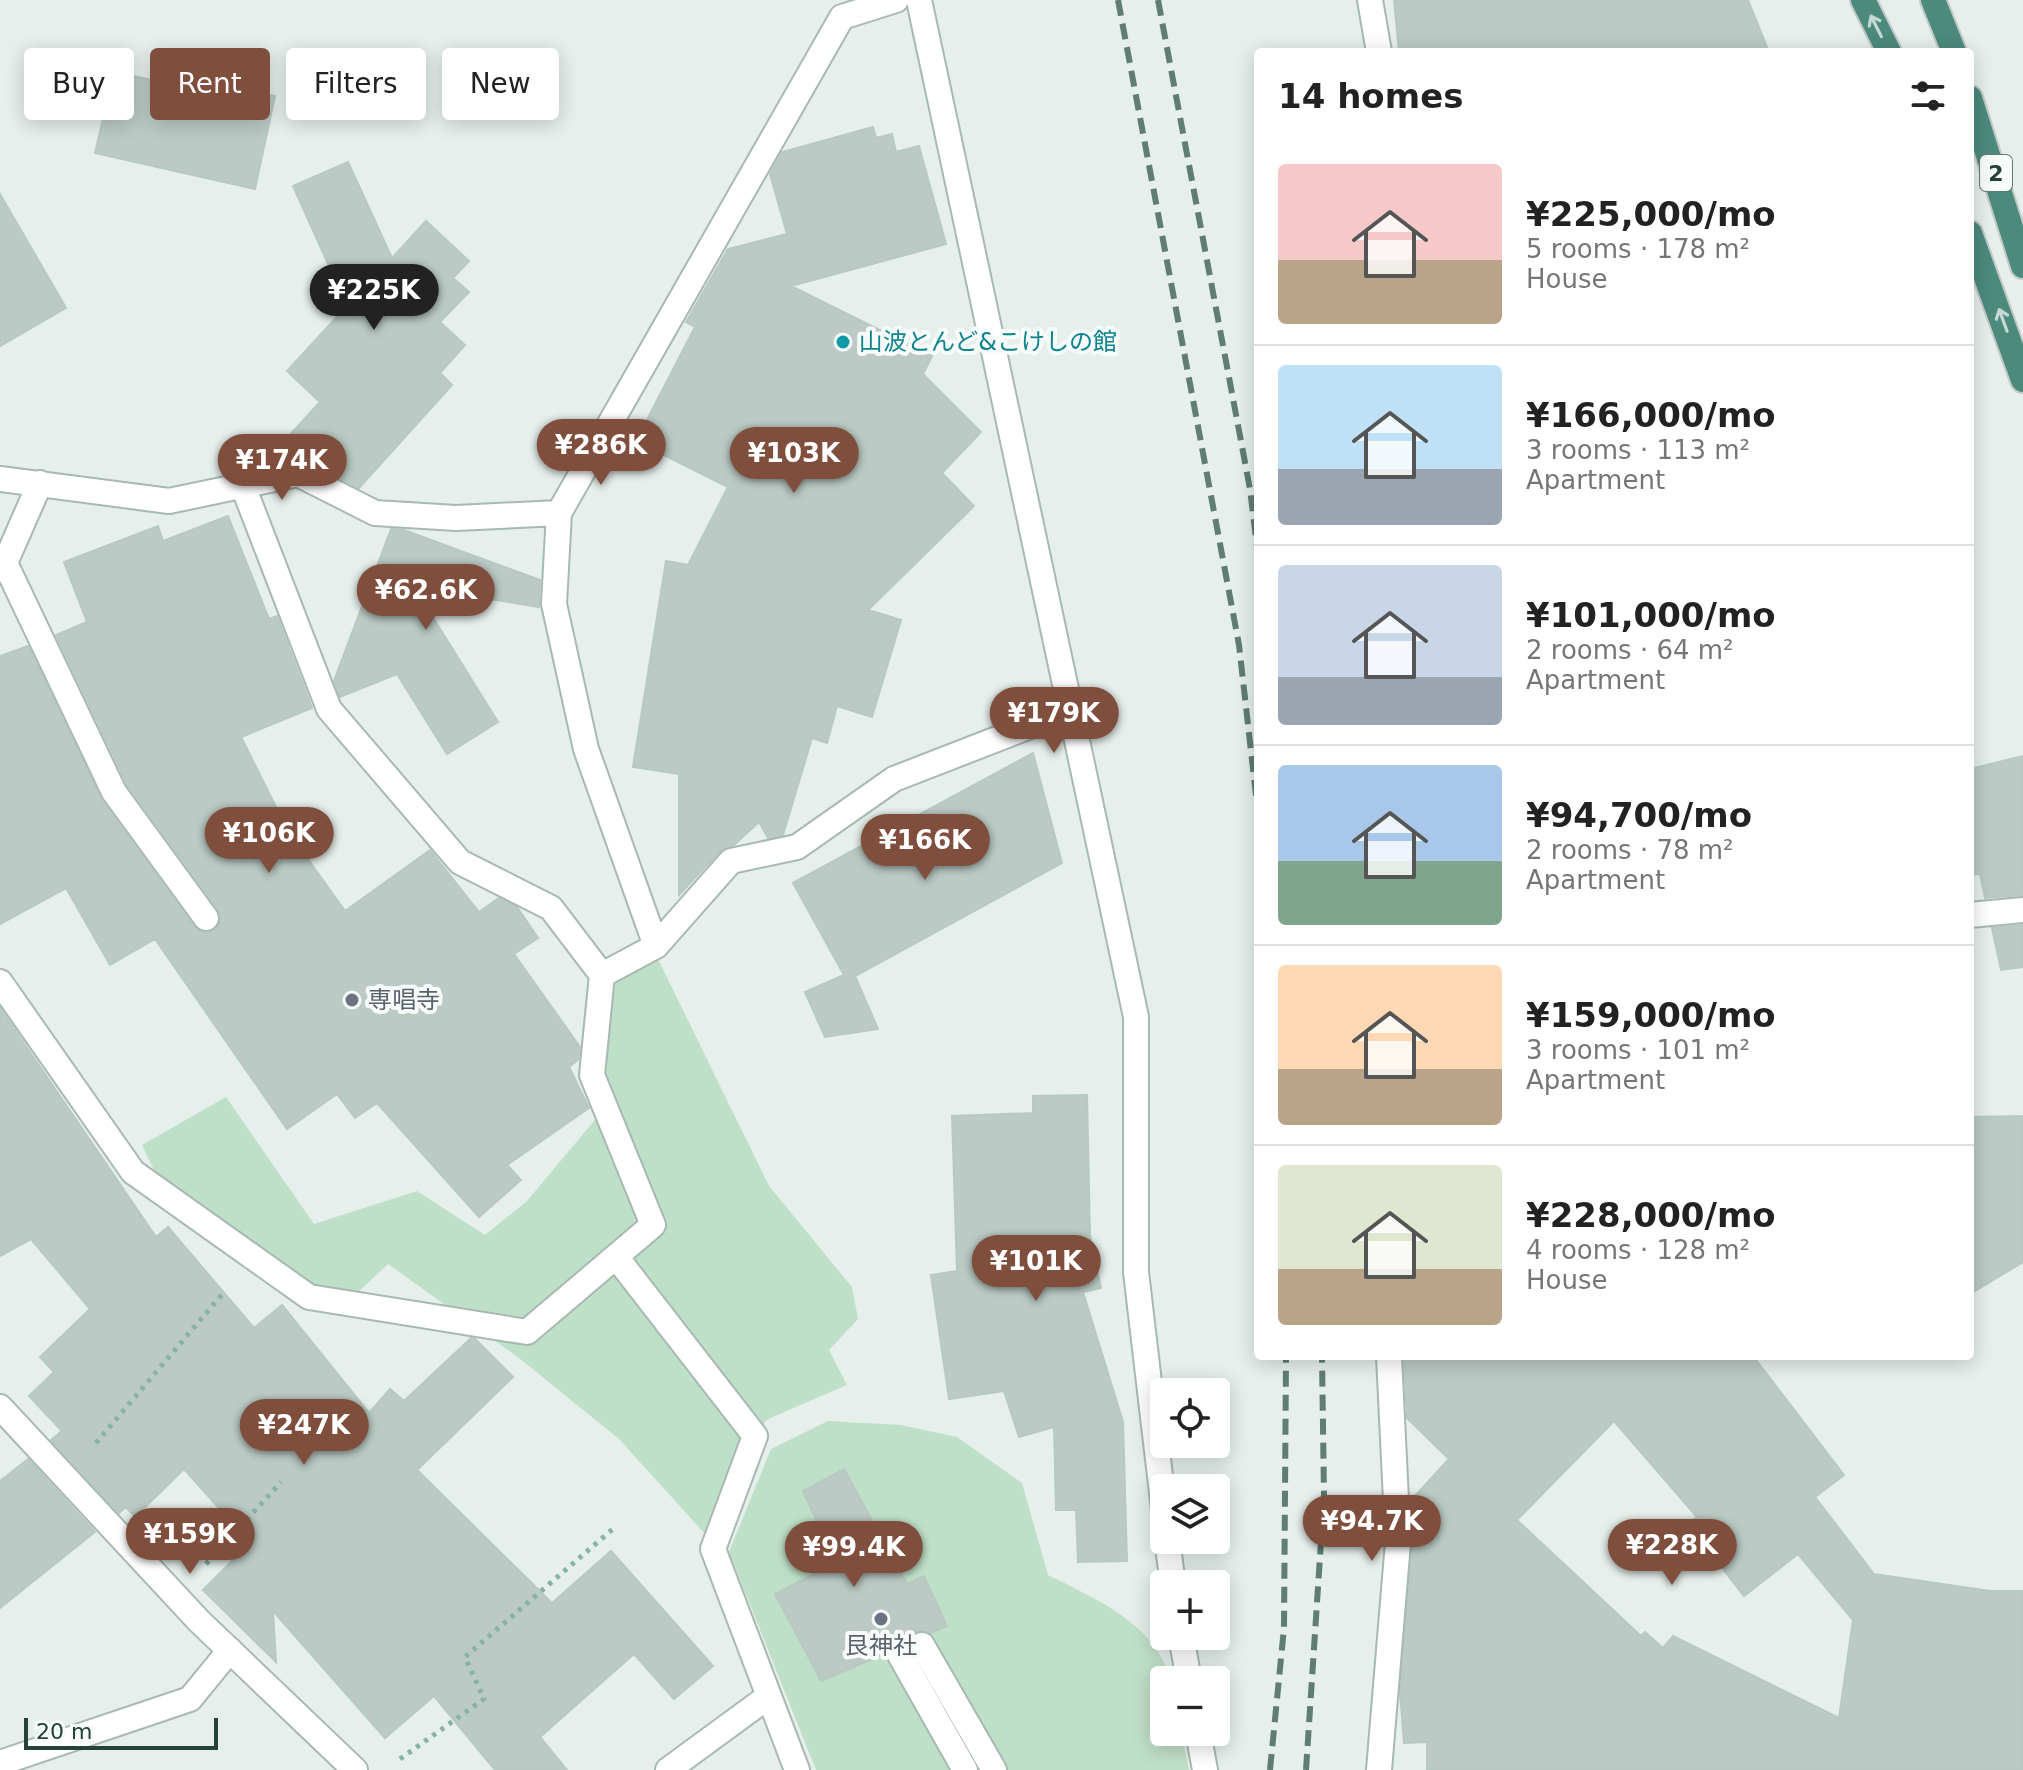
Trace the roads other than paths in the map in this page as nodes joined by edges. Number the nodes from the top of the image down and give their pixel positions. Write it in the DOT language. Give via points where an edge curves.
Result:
graph roads {
  1 [pos="896,0"];
  2 [pos="919,0"];
  3 [pos="1370,0"];
  4 [pos="1863,0"];
  5 [pos="1933,0"];
  6 [pos="1378,48"];
  7 [pos="1887,48"];
  8 [pos="1952,48"];
  9 [pos="1974,111"];
  10 [pos="1974,244"];
  11 [pos="2023,266"];
  12 [pos="2023,380"];
  13 [pos="0,479"];
  14 [pos="40,483"];
  15 [pos="243,486"];
  16 [pos="559,513"];
  17 [pos="1069,711"];
  18 [pos="2023,910"];
  19 [pos="1974,915"];
  20 [pos="206,918"];
  21 [pos="656,946"];
  22 [pos="602,975"];
  23 [pos="0,982"];
  24 [pos="617,1258"];
  25 [pos="1389,1360"];
  26 [pos="0,1407"];
  27 [pos="1160,1474"];
  28 [pos="230,1650"];
  29 [pos="769,1696"];
  30 [pos="1201,1746"];
  31 [pos="0,1763"];
  32 [pos="355,1770"];
  33 [pos="668,1770"];
  34 [pos="797,1770"];
  35 [pos="965,1770"];
  36 [pos="994,1770"];
  37 [pos="1205,1770"];
  38 [pos="1379,1770"];
  1 -- 16 [label="street" via="842,17"];
  2 -- 17 [label="street"];
  3 -- 6 [label="street"];
  7 -- 4 [label="highway, one-way"];
  5 -- 8 [label="highway"];
  9 -- 11 [label="highway, 2"];
  12 -- 10 [label="highway, one-way"];
  13 -- 14 [label="street"];
  14 -- 15 [label="street" via="169,501"];
  14 -- 20 [label="street" via="5,563 114,792"];
  15 -- 16 [label="street" via="298,474 375,513 456,518"];
  15 -- 22 [label="street" via="329,709 460,862 551,908"];
  16 -- 21 [label="street" via="554,604 586,749"];
  17 -- 21 [label="street" via="894,779 797,847 731,861"];
  17 -- 27 [label="street" via="1136,1017 1136,1272"];
  18 -- 19 [label="street"];
  21 -- 22 [label="street"];
  22 -- 24 [label="street" via="592,1075 653,1225"];
  23 -- 24 [label="street" via="133,1172 309,1297 527,1332"];
  24 -- 29 [label="street" via="755,1436 713,1549"];
  25 -- 38 [label="street" via="1398,1542"];
  26 -- 28 [label="street"];
  28 -- 31 [label="street" via="190,1699"];
  28 -- 32 [label="street"];
  29 -- 33 [label="street"];
  29 -- 34 [label="street"];
  30 -- 37 [label="street"];
  35 -- 36 [label="street" via="900,1655 922,1645"];
}
